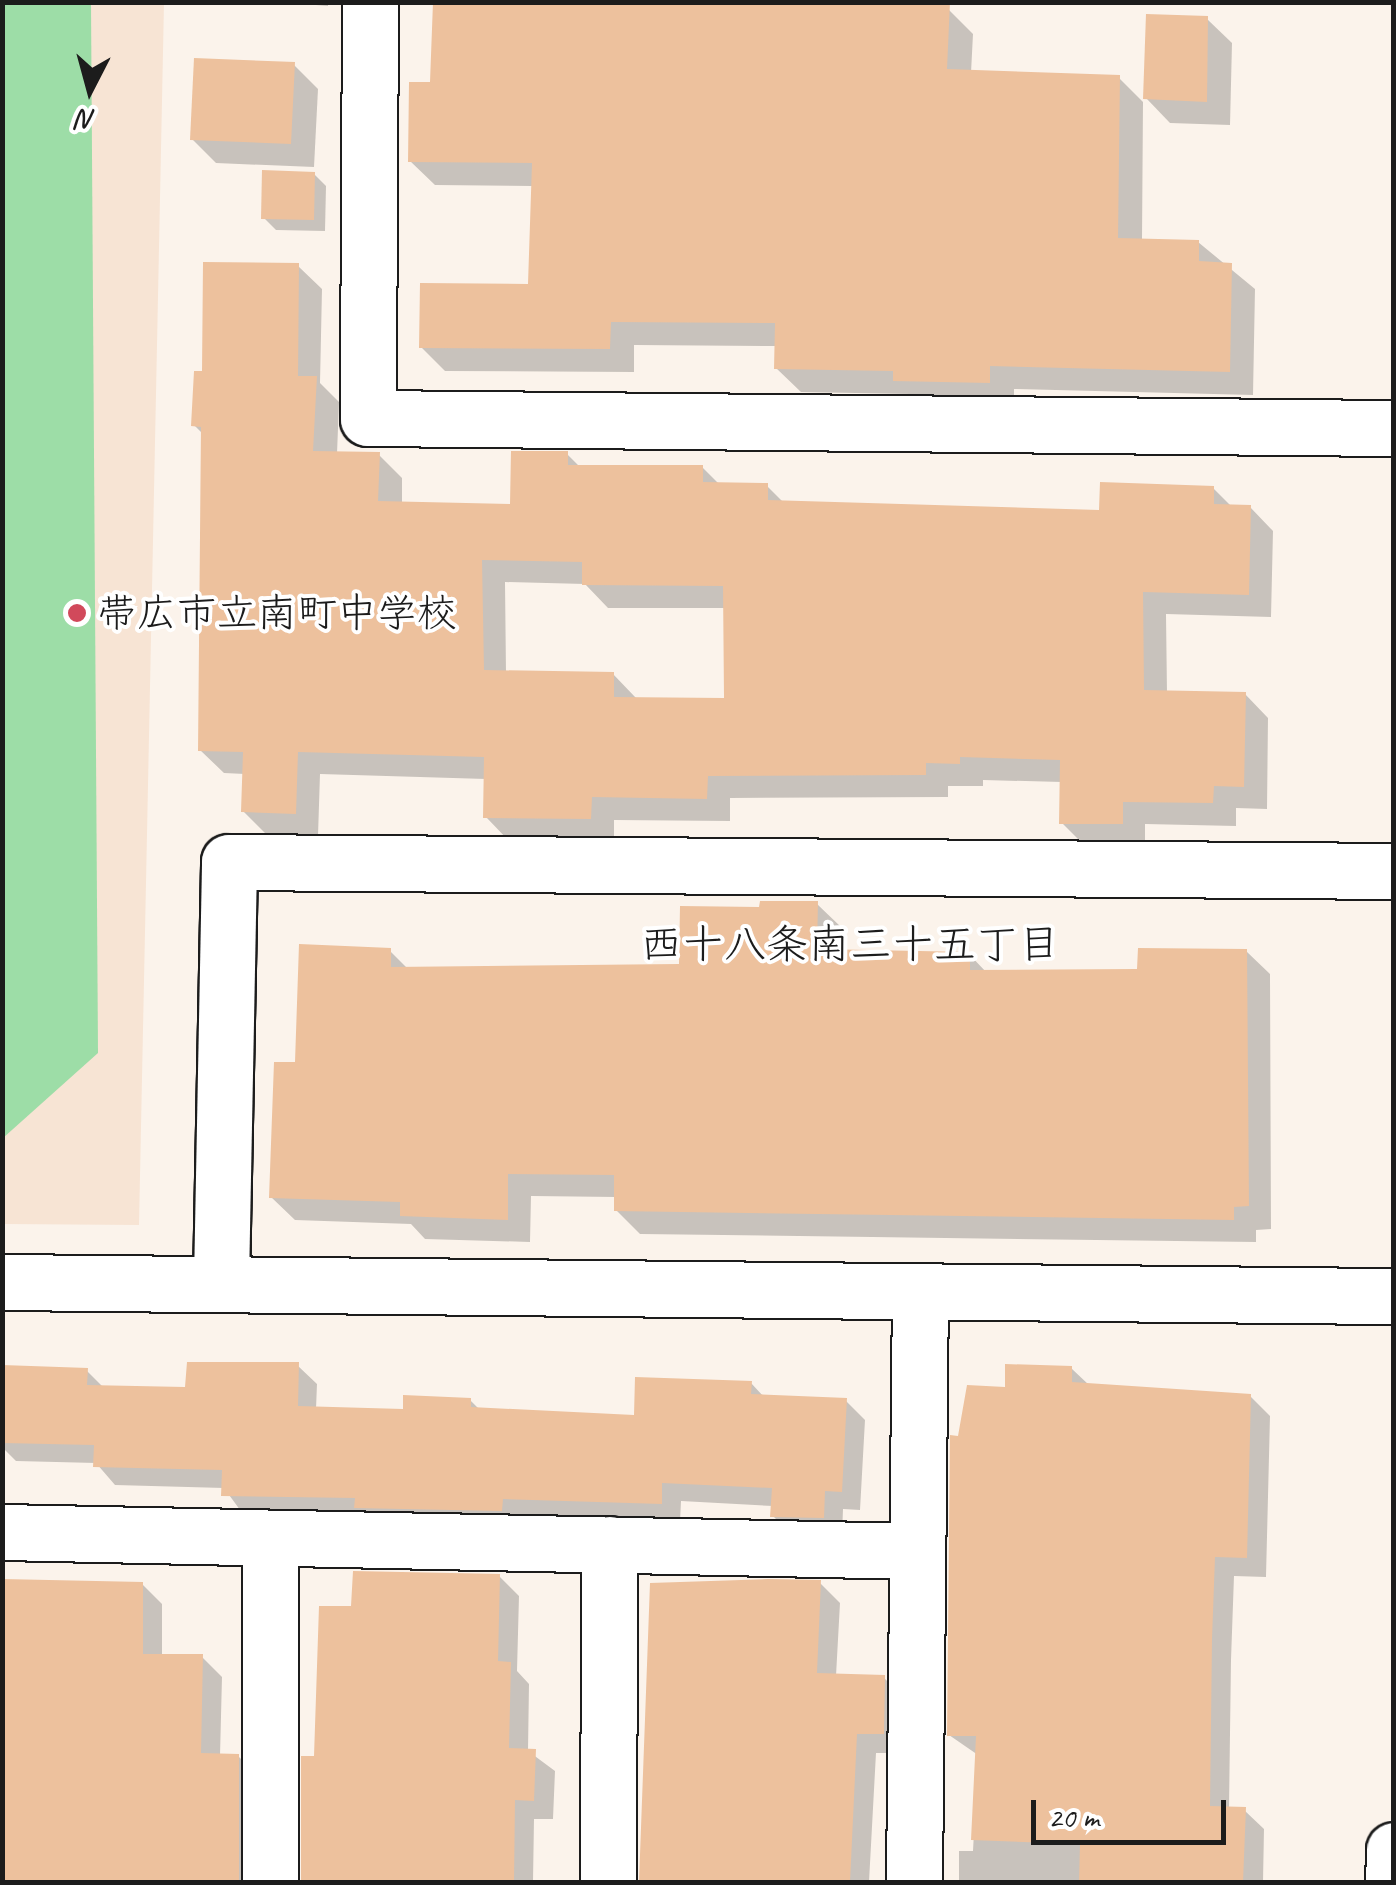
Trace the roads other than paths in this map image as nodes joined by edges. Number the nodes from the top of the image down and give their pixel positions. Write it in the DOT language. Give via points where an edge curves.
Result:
graph roads {
  1 [pos="370,2"];
  2 [pos="1394,428"];
  3 [pos="1394,871"];
  4 [pos="2,1282"];
  5 [pos="221,1282"];
  6 [pos="920,1294"];
  7 [pos="1394,1296"];
  8 [pos="2,1532"];
  9 [pos="270,1538"];
  10 [pos="609,1544"];
  11 [pos="917,1551"];
  12 [pos="1394,1850"];
  13 [pos="270,1882"];
  14 [pos="608,1882"];
  15 [pos="914,1882"];
  16 [pos="1393,1882"];
  1 -- 2 [label="street" via="368,418"];
  3 -- 5 [label="street" via="229,862"];
  4 -- 5 [label="street"];
  5 -- 6 [label="street"];
  6 -- 7 [label="street"];
  6 -- 11 [label="street"];
  8 -- 9 [label="street"];
  9 -- 10 [label="street"];
  9 -- 13 [label="street"];
  10 -- 11 [label="street"];
  10 -- 14 [label="street"];
  11 -- 15 [label="street"];
  12 -- 16 [label="street"];
}
